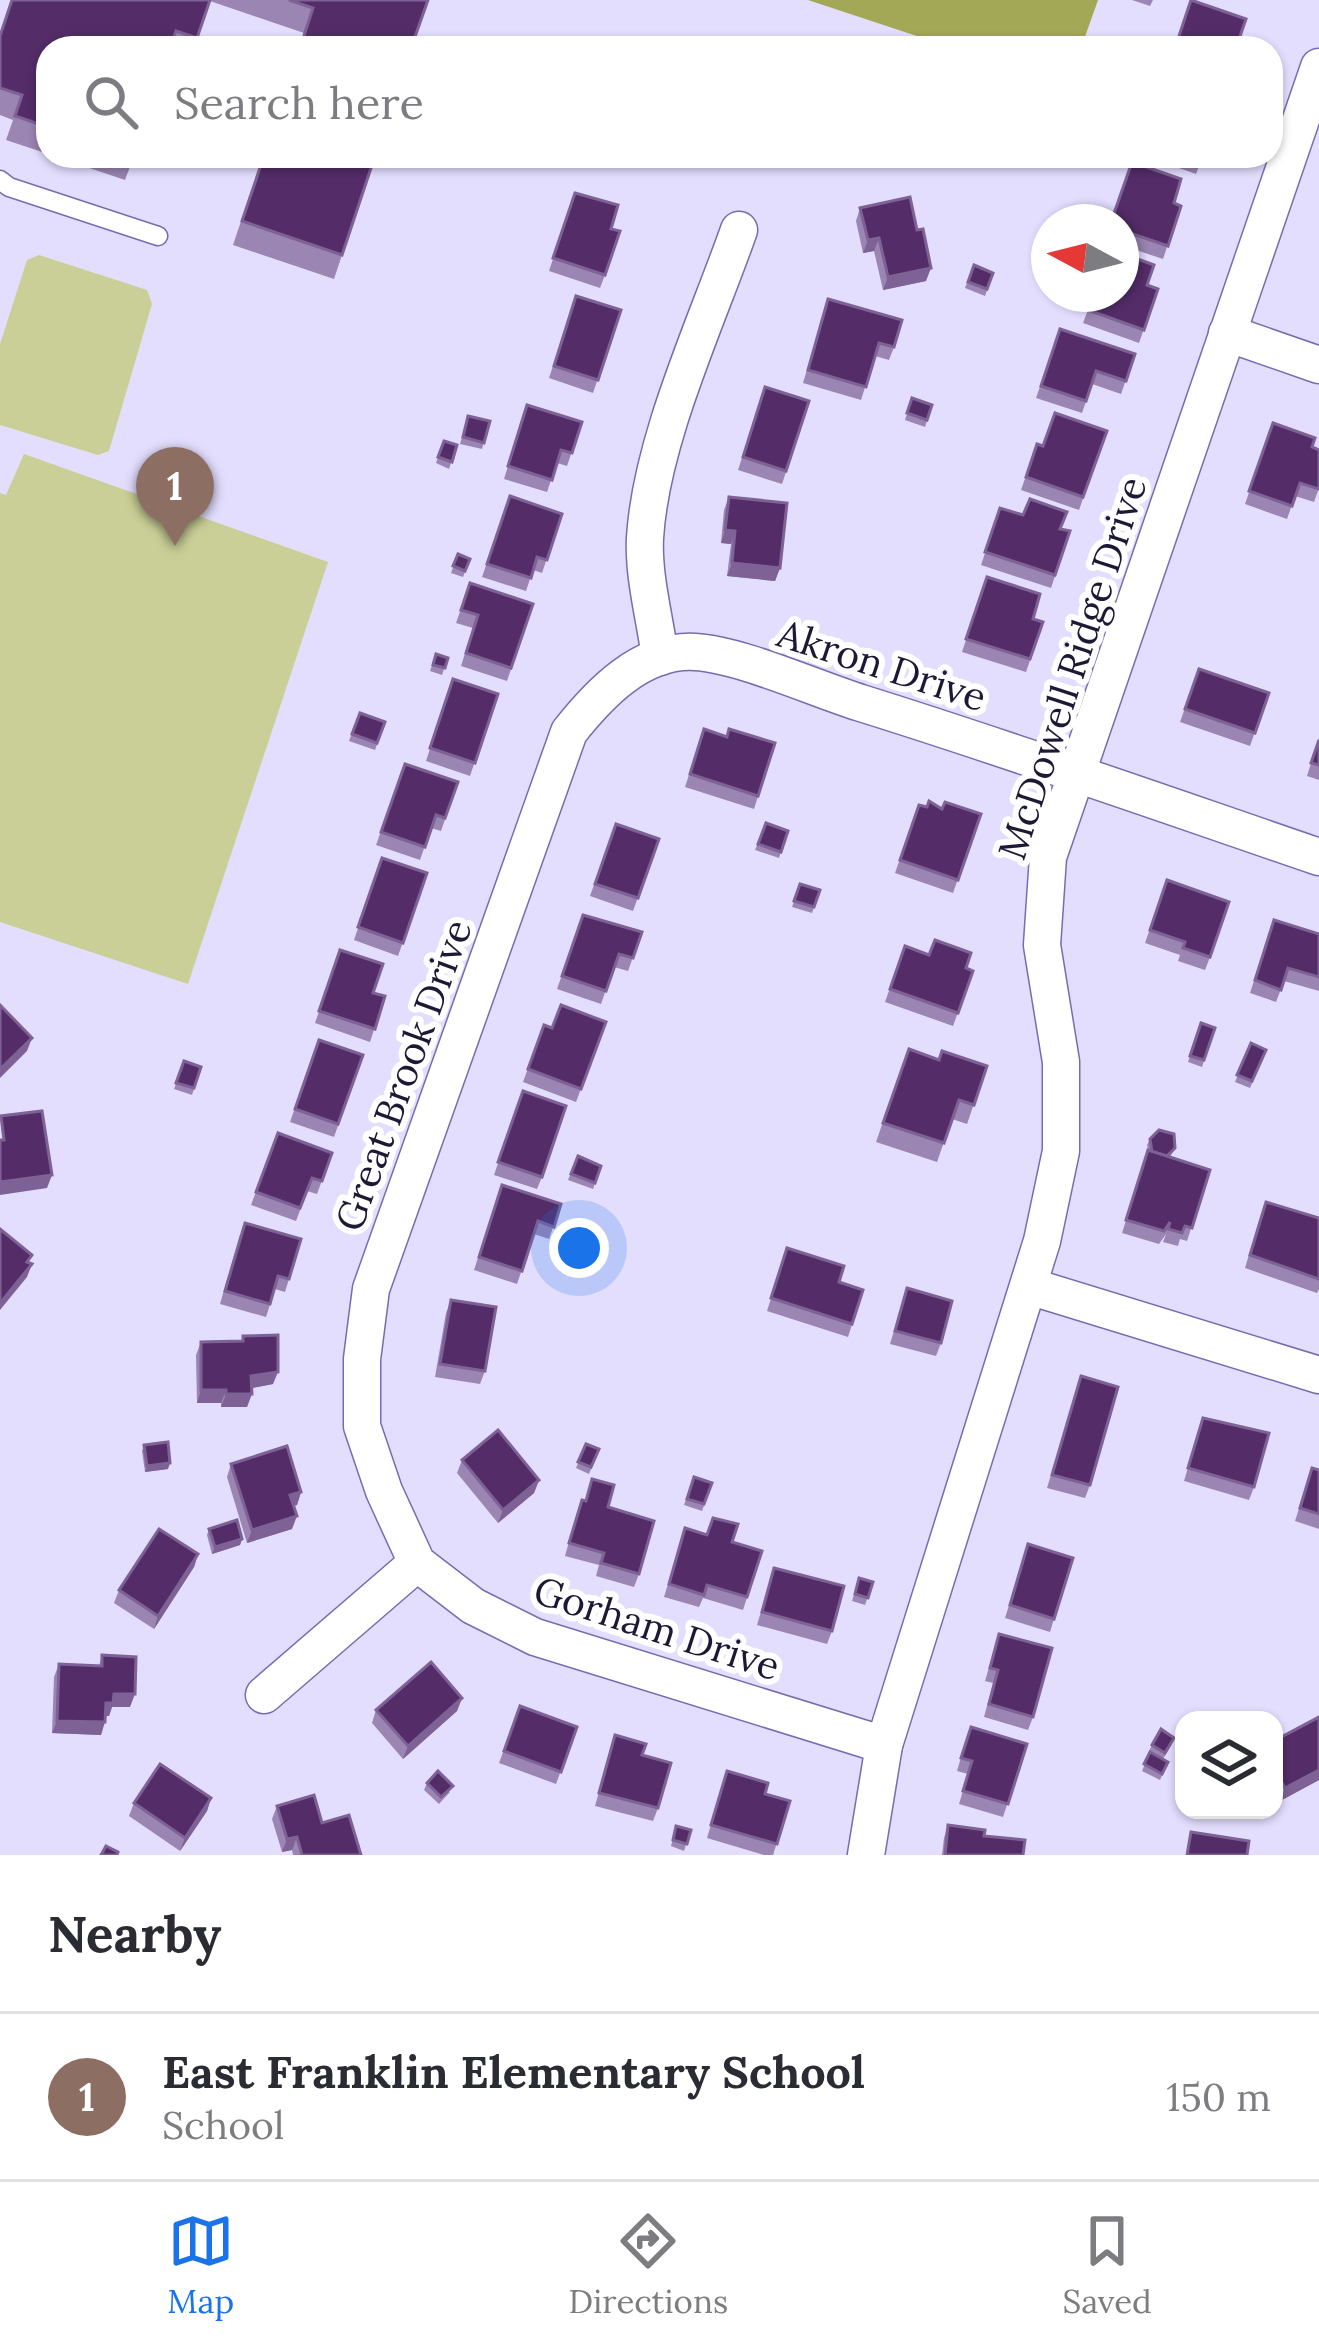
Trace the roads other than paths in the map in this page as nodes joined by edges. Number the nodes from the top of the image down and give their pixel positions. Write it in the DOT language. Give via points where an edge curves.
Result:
graph roads {
  1 [pos="1319,67"];
  2 [pos="0,180"];
  3 [pos="739,230"];
  4 [pos="158,236"];
  5 [pos="1227,333"];
  6 [pos="1319,365"];
  7 [pos="660,657"];
  8 [pos="1075,773"];
  9 [pos="1319,857"];
  10 [pos="1029,1286"];
  11 [pos="1319,1375"];
  12 [pos="417,1563"];
  13 [pos="265,1695"];
  14 [pos="884,1745"];
  15 [pos="866,1855"];
  1 -- 5 [label="street, McDowell Ridge Drive"];
  2 -- 4 [label="lane"];
  3 -- 7 [label="street" via="651,489 644,543"];
  5 -- 6 [label="street"];
  5 -- 8 [label="street, McDowell Ridge Drive"];
  7 -- 8 [label="street, Akron Drive" via="695,652 741,663"];
  7 -- 12 [label="street, Great Brook Drive" via="608,689 569,732 371,1289 362,1426"];
  8 -- 9 [label="street, Akron Drive"];
  8 -- 10 [label="street, McDowell Ridge Drive" via="1048,856 1043,902 1061,1062 1061,1151"];
  10 -- 11 [label="street"];
  10 -- 14 [label="street, McDowell Ridge Drive"];
  12 -- 13 [label="street"];
  12 -- 14 [label="street, Gorham Drive" via="472,1606 535,1637"];
  14 -- 15 [label="street, McDowell Ridge Drive"];
}
